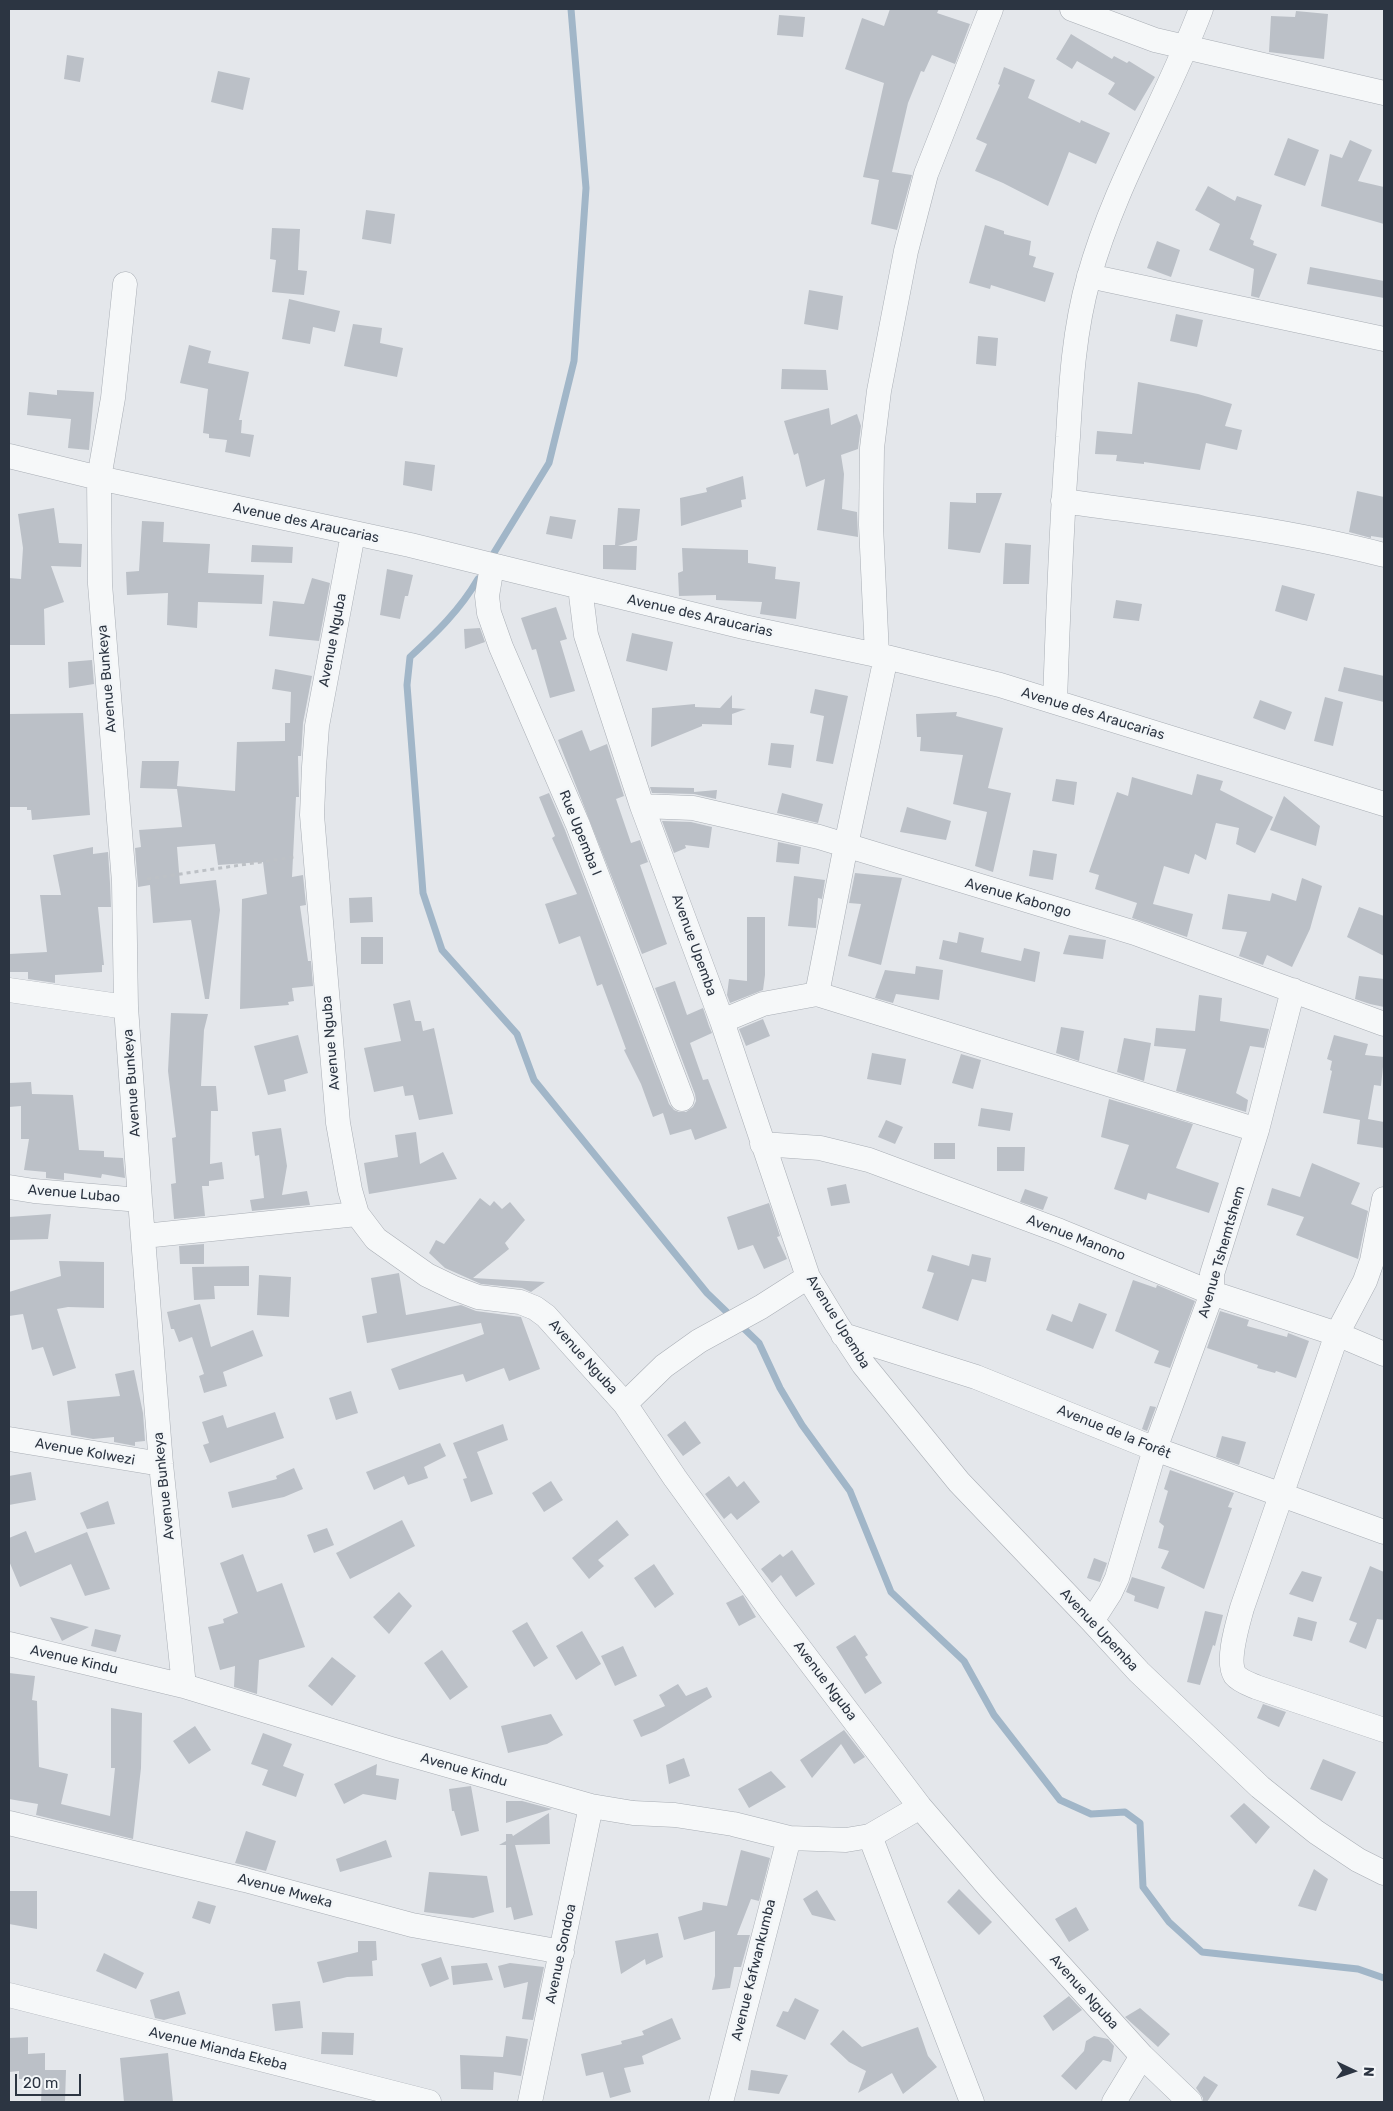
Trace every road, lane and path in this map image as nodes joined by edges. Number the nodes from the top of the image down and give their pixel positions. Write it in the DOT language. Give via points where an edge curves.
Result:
graph roads {
  1 [pos="991,9"];
  2 [pos="1072,9"];
  3 [pos="1200,9"];
  4 [pos="1186,48"];
  5 [pos="1384,93"];
  6 [pos="1089,276"];
  7 [pos="125,284"];
  8 [pos="1384,339"];
  9 [pos="9,456"];
  10 [pos="99,478"];
  11 [pos="1063,501"];
  12 [pos="354,534"];
  13 [pos="1384,555"];
  14 [pos="492,566"];
  15 [pos="580,588"];
  16 [pos="882,656"];
  17 [pos="1054,702"];
  18 [pos="1384,804"];
  19 [pos="642,806"];
  20 [pos="846,845"];
  21 [pos="314,854"];
  22 [pos="124,882"];
  23 [pos="9,990"];
  24 [pos="1293,990"];
  25 [pos="817,994"];
  26 [pos="126,1007"];
  27 [pos="722,1021"];
  28 [pos="1384,1024"];
  29 [pos="682,1099"];
  30 [pos="1257,1130"];
  31 [pos="762,1144"];
  32 [pos="9,1187"];
  33 [pos="1384,1199"];
  34 [pos="140,1200"];
  35 [pos="357,1214"];
  36 [pos="1382,1228"];
  37 [pos="144,1236"];
  38 [pos="808,1277"];
  39 [pos="1212,1293"];
  40 [pos="1337,1334"];
  41 [pos="843,1335"];
  42 [pos="1384,1354"];
  43 [pos="625,1404"];
  44 [pos="9,1439"];
  45 [pos="1155,1449"];
  46 [pos="161,1464"];
  47 [pos="1282,1494"];
  48 [pos="1384,1532"];
  49 [pos="1092,1621"];
  50 [pos="9,1644"];
  51 [pos="184,1686"];
  52 [pos="1384,1730"];
  53 [pos="591,1806"];
  54 [pos="920,1807"];
  55 [pos="9,1823"];
  56 [pos="870,1836"];
  57 [pos="788,1838"];
  58 [pos="1384,1873"];
  59 [pos="562,1952"];
  60 [pos="9,1995"];
  61 [pos="1142,2056"];
  62 [pos="428,2102"];
  63 [pos="530,2102"];
  64 [pos="721,2102"];
  65 [pos="972,2102"];
  66 [pos="1114,2102"];
  67 [pos="1190,2102"];
  1 -- 16 [label="street" via="926,174 904,261 879,391 872,448 871,525"];
  2 -- 4 [label="street" via="1137,34"];
  3 -- 4 [label="street"];
  4 -- 5 [label="street"];
  4 -- 6 [label="street" via="1129,170"];
  6 -- 8 [label="street"];
  6 -- 11 [label="street" via="1074,345"];
  7 -- 10 [label="street, Avenue Bunkeya" via="113,398"];
  9 -- 10 [label="street, Avenue des Araucarias"];
  10 -- 12 [label="street, Avenue des Araucarias"];
  10 -- 22 [label="street, Avenue Bunkeya" via="100,584"];
  11 -- 13 [label="street" via="1226,524 1343,544"];
  11 -- 17 [label="street"];
  12 -- 14 [label="street, Avenue des Araucarias"];
  12 -- 21 [label="street, Avenue Nguba" via="318,726 313,777"];
  14 -- 15 [label="street, Avenue des Araucarias"];
  14 -- 29 [label="street, Rue Upemba I" via="487,596 489,613 578,825"];
  15 -- 16 [label="street, Avenue des Araucarias"];
  15 -- 19 [label="street, Avenue Upemba" via="586,634"];
  16 -- 17 [label="street, Avenue des Araucarias"];
  16 -- 20 [label="street"];
  17 -- 18 [label="street, Avenue des Araucarias"];
  19 -- 20 [label="street, Avenue Kabongo" via="692,808"];
  19 -- 27 [label="street, Avenue Upemba"];
  20 -- 24 [label="street, Avenue Kabongo" via="1135,933"];
  20 -- 25 [label="street"];
  21 -- 22 [label="path"];
  21 -- 35 [label="street, Avenue Nguba" via="338,1123"];
  22 -- 26 [label="street, Avenue Bunkeya"];
  23 -- 26 [label="street"];
  24 -- 28 [label="street, Avenue Kabongo"];
  24 -- 30 [label="street, Avenue Tshemtshem"];
  25 -- 27 [label="street" via="762,1004"];
  25 -- 30 [label="street"];
  26 -- 34 [label="street, Avenue Bunkeya"];
  27 -- 31 [label="street, Avenue Upemba"];
  30 -- 39 [label="street, Avenue Tshemtshem" via="1212,1274"];
  31 -- 38 [label="street, Avenue Upemba"];
  31 -- 39 [label="street, Avenue Manono" via="820,1148 869,1160 1060,1231"];
  32 -- 34 [label="street, Avenue Lubao"];
  33 -- 36 [label="street"];
  34 -- 37 [label="street, Avenue Bunkeya"];
  35 -- 37 [label="street"];
  35 -- 43 [label="street, Avenue Nguba" via="376,1239 427,1275 478,1297 520,1302 535,1308 546,1316"];
  36 -- 40 [label="street" via="1365,1281"];
  37 -- 46 [label="street, Avenue Bunkeya"];
  38 -- 41 [label="street, Avenue Upemba"];
  38 -- 43 [label="street" via="698,1341 664,1366"];
  39 -- 40 [label="street, Avenue Manono"];
  39 -- 45 [label="street, Avenue Tshemtshem"];
  40 -- 42 [label="street, Avenue Manono"];
  40 -- 47 [label="street"];
  41 -- 45 [label="street, Avenue de la Forêt" via="976,1377"];
  41 -- 49 [label="street, Avenue Upemba" via="959,1482"];
  43 -- 54 [label="street, Avenue Nguba" via="772,1612"];
  44 -- 46 [label="street, Avenue Kolwezi"];
  45 -- 47 [label="street, Avenue de la Forêt"];
  45 -- 49 [label="street, Avenue Tshemtshem" via="1120,1570"];
  46 -- 51 [label="street, Avenue Bunkeya"];
  47 -- 48 [label="street, Avenue de la Forêt"];
  47 -- 52 [label="street" via="1242,1608 1232,1651 1234,1673 1256,1687"];
  49 -- 58 [label="street, Avenue Upemba" via="1139,1672 1260,1787 1316,1832"];
  50 -- 51 [label="street, Avenue Kindu"];
  51 -- 53 [label="street, Avenue Kindu"];
  53 -- 57 [label="street, Avenue Kindu" via="733,1824"];
  53 -- 59 [label="street, Avenue Sondoa"];
  54 -- 56 [label="street, Avenue Kindu"];
  54 -- 61 [label="street, Avenue Nguba"];
  55 -- 59 [label="street, Avenue Mweka" via="245,1880 412,1925"];
  56 -- 57 [label="street, Avenue Kindu" via="846,1840"];
  56 -- 65 [label="street"];
  57 -- 64 [label="street, Avenue Kafwankumba"];
  59 -- 63 [label="street, Avenue Sondoa"];
  60 -- 62 [label="street, Avenue Mianda Ekeba"];
  61 -- 66 [label="street"];
  61 -- 67 [label="street, Avenue Nguba"];
}
